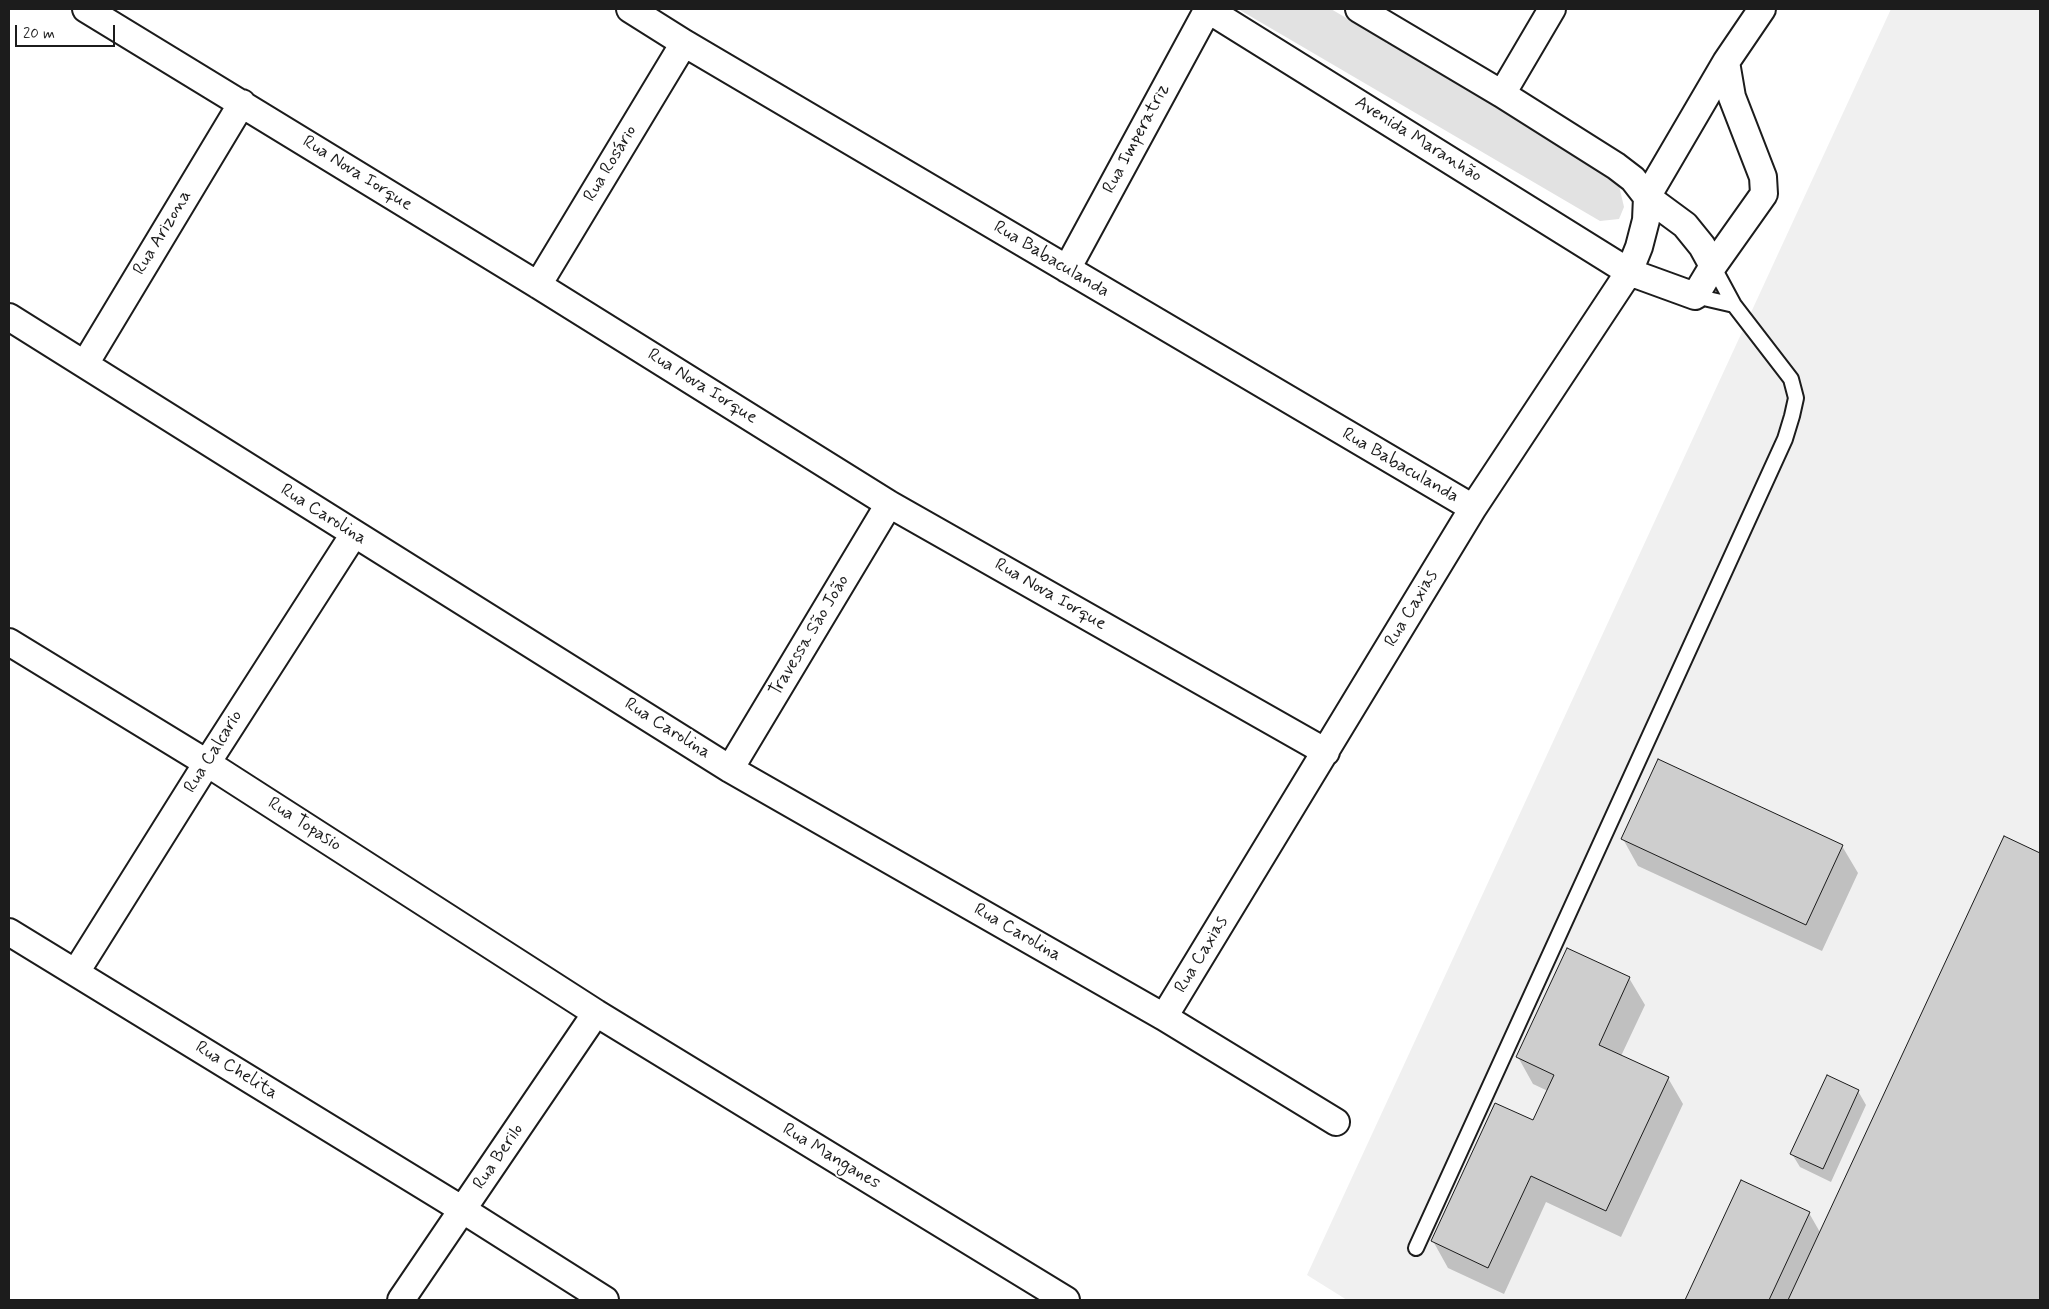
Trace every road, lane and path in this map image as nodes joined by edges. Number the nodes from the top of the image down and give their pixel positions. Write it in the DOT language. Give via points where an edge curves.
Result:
graph roads {
  1 [pos="86,9"];
  2 [pos="630,9"];
  3 [pos="1207,9"];
  4 [pos="1359,9"];
  5 [pos="1552,9"];
  6 [pos="1762,9"];
  7 [pos="684,43"];
  8 [pos="1726,62"];
  9 [pos="1502,94"];
  10 [pos="242,103"];
  11 [pos="1647,198"];
  12 [pos="1713,266"];
  13 [pos="1067,270"];
  14 [pos="1629,272"];
  15 [pos="538,285"];
  16 [pos="1695,296"];
  17 [pos="1734,305"];
  18 [pos="9,317"];
  19 [pos="85,364"];
  20 [pos="889,504"];
  21 [pos="1473,508"];
  22 [pos="354,534"];
  23 [pos="9,642"];
  24 [pos="1326,752"];
  25 [pos="207,762"];
  26 [pos="730,769"];
  27 [pos="9,932"];
  28 [pos="76,972"];
  29 [pos="596,1013"];
  30 [pos="1164,1017"];
  31 [pos="1336,1122"];
  32 [pos="462,1210"];
  33 [pos="1416,1248"];
  34 [pos="401,1300"];
  35 [pos="605,1300"];
  36 [pos="1066,1300"];
  1 -- 10 [label="street, Rua Nova Iorque"];
  2 -- 7 [label="street, Rua Babaculanda"];
  3 -- 13 [label="street, Rua Imperatriz"];
  3 -- 14 [label="street, Avenida Maranhão"];
  4 -- 9 [label="street"];
  5 -- 9 [label="street"];
  6 -- 8 [label="street"];
  7 -- 13 [label="street, Rua Babaculanda"];
  7 -- 15 [label="street, Rua Rosário"];
  8 -- 11 [label="street"];
  8 -- 12 [label="street" via="1730,92 1763,177 1764,194"];
  9 -- 11 [label="street" via="1616,166 1633,179"];
  10 -- 15 [label="street, Rua Nova Iorque"];
  10 -- 19 [label="street, Rua Arizona"];
  11 -- 12 [label="street" via="1685,225"];
  11 -- 14 [label="street, Rua Caxias" via="1646,220"];
  12 -- 16 [label="street"];
  12 -- 17 [label="lane"];
  13 -- 21 [label="street, Rua Babaculanda"];
  14 -- 16 [label="street, Avenida Maranhão"];
  14 -- 21 [label="street, Rua Caxias"];
  15 -- 20 [label="street, Rua Nova Iorque"];
  16 -- 17 [label="lane"];
  17 -- 33 [label="lane" via="1792,379 1796,398 1792,416"];
  18 -- 19 [label="street, Rua Carolina"];
  19 -- 22 [label="street, Rua Carolina"];
  20 -- 24 [label="street, Rua Nova Iorque"];
  20 -- 26 [label="street, Travessa São João"];
  21 -- 24 [label="street, Rua Caxias"];
  22 -- 25 [label="street, Rua Calcario"];
  22 -- 26 [label="street, Rua Carolina"];
  23 -- 25 [label="street, Rua Topasio"];
  24 -- 30 [label="street, Rua Caxias"];
  25 -- 28 [label="street, Rua Calcario"];
  25 -- 29 [label="street, Rua Topasio"];
  26 -- 30 [label="street, Rua Carolina"];
  27 -- 28 [label="street, Rua Chelita"];
  28 -- 32 [label="street, Rua Chelita"];
  29 -- 32 [label="street, Rua Berilo"];
  29 -- 36 [label="street, Rua Manganes"];
  30 -- 31 [label="street, Rua Carolina"];
  32 -- 34 [label="street, Rua Berilo"];
  32 -- 35 [label="street, Rua Chelita"];
}
